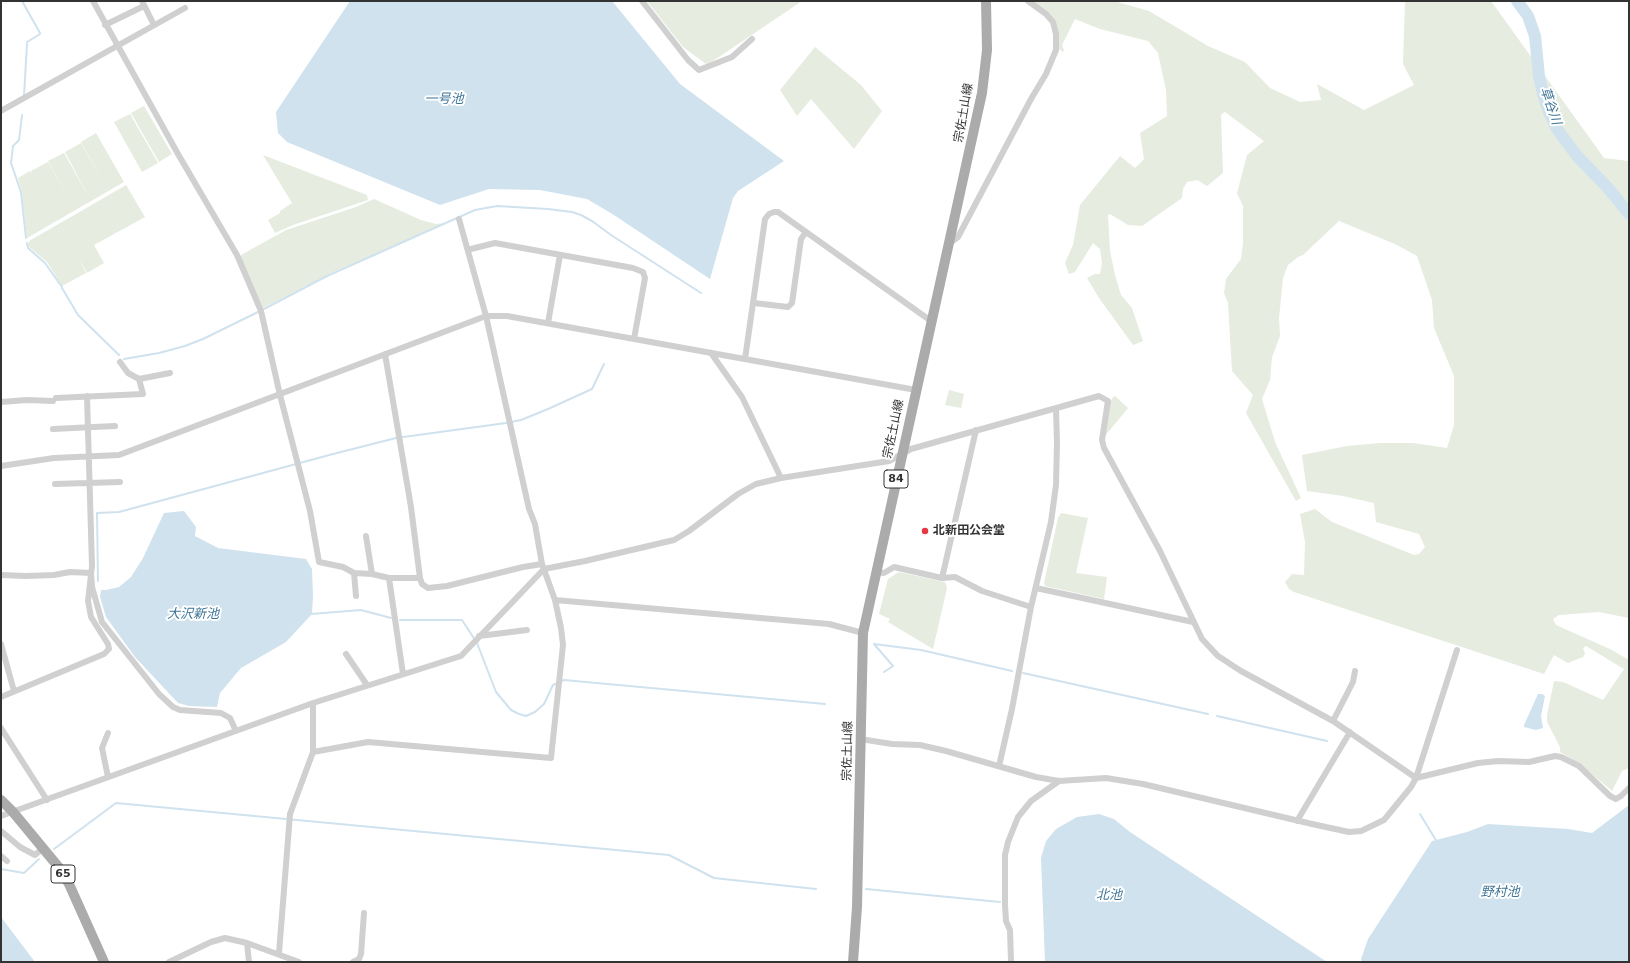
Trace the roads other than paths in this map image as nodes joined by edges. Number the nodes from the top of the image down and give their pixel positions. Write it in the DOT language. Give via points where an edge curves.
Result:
graph roads {
  1 [pos="93,1"];
  2 [pos="642,1"];
  3 [pos="986,1"];
  4 [pos="1028,1"];
  5 [pos="143,3"];
  6 [pos="185,8"];
  7 [pos="105,25"];
  8 [pos="154,25"];
  9 [pos="752,39"];
  10 [pos="117,46"];
  11 [pos="1,111"];
  12 [pos="459,219"];
  13 [pos="806,232"];
  14 [pos="950,243"];
  15 [pos="471,249"];
  16 [pos="560,255"];
  17 [pos="754,303"];
  18 [pos="486,316"];
  19 [pos="931,321"];
  20 [pos="548,323"];
  21 [pos="634,339"];
  22 [pos="711,352"];
  23 [pos="385,354"];
  24 [pos="745,359"];
  25 [pos="120,362"];
  26 [pos="170,373"];
  27 [pos="139,379"];
  28 [pos="916,390"];
  29 [pos="280,395"];
  30 [pos="87,396"];
  31 [pos="1,402"];
  32 [pos="1056,409"];
  33 [pos="115,426"];
  34 [pos="88,428"];
  35 [pos="53,429"];
  36 [pos="976,430"];
  37 [pos="901,455"];
  38 [pos="90,456"];
  39 [pos="1,466"];
  40 [pos="781,478"];
  41 [pos="120,482"];
  42 [pos="90,483"];
  43 [pos="55,484"];
  44 [pos="366,536"];
  45 [pos="543,566"];
  46 [pos="876,572"];
  47 [pos="91,573"];
  48 [pos="354,573"];
  49 [pos="372,574"];
  50 [pos="1,575"];
  51 [pos="389,578"];
  52 [pos="420,578"];
  53 [pos="942,578"];
  54 [pos="1036,588"];
  55 [pos="356,596"];
  56 [pos="555,600"];
  57 [pos="1031,607"];
  58 [pos="1193,622"];
  59 [pos="527,630"];
  60 [pos="863,633"];
  61 [pos="479,636"];
  62 [pos="1,644"];
  63 [pos="1457,650"];
  64 [pos="346,654"];
  65 [pos="1355,671"];
  66 [pos="403,674"];
  67 [pos="366,685"];
  68 [pos="14,691"];
  69 [pos="1,697"];
  70 [pos="313,703"];
  71 [pos="1333,721"];
  72 [pos="1,728"];
  73 [pos="236,731"];
  74 [pos="1350,732"];
  75 [pos="108,733"];
  76 [pos="860,739"];
  77 [pos="312,752"];
  78 [pos="999,766"];
  79 [pos="108,777"];
  80 [pos="1416,778"];
  81 [pos="1059,782"];
  82 [pos="1629,788"];
  83 [pos="1,800"];
  84 [pos="47,800"];
  85 [pos="13,812"];
  86 [pos="1,816"];
  87 [pos="1297,821"];
  88 [pos="1,831"];
  89 [pos="43,848"];
  90 [pos="1,856"];
  91 [pos="7,861"];
  92 [pos="364,913"];
  93 [pos="247,943"];
  94 [pos="279,953"];
  95 [pos="104,962"];
  96 [pos="169,962"];
  97 [pos="249,962"];
  98 [pos="299,962"];
  99 [pos="354,962"];
  100 [pos="853,962"];
  101 [pos="1011,962"];
  1 -- 7 [label="street"];
  2 -- 9 [label="street" via="688,60 699,70 732,57"];
  3 -- 14 [label="main road, 宗佐土山線 / 84" via="987,50 982,92"];
  4 -- 14 [label="street" via="1054,22 1056,50 1046,74 958,237"];
  5 -- 7 [label="street"];
  5 -- 8 [label="street"];
  6 -- 8 [label="street"];
  7 -- 10 [label="street"];
  8 -- 10 [label="street"];
  10 -- 11 [label="street"];
  10 -- 29 [label="street" via="237,255 261,311"];
  12 -- 18 [label="street"];
  13 -- 17 [label="street" via="801,239 792,303 788,307"];
  13 -- 17 [label="street" via="778,212 766,217"];
  13 -- 19 [label="street"];
  14 -- 19 [label="main road, 宗佐土山線 / 84"];
  15 -- 16 [label="street" via="495,243"];
  16 -- 20 [label="street"];
  16 -- 21 [label="street" via="643,272 645,278"];
  17 -- 24 [label="street"];
  18 -- 20 [label="street" via="507,316"];
  18 -- 23 [label="street"];
  18 -- 45 [label="street"];
  19 -- 28 [label="main road, 宗佐土山線 / 84"];
  20 -- 21 [label="street"];
  21 -- 22 [label="street"];
  22 -- 24 [label="street"];
  22 -- 40 [label="street" via="742,397"];
  23 -- 29 [label="street"];
  23 -- 52 [label="street" via="411,507"];
  24 -- 28 [label="street"];
  25 -- 27 [label="street" via="128,372"];
  26 -- 27 [label="street"];
  27 -- 30 [label="street" via="143,394"];
  28 -- 37 [label="main road, 宗佐土山線 / 84"];
  29 -- 38 [label="street" via="119,455"];
  29 -- 48 [label="street" via="310,511 320,562 343,567"];
  30 -- 31 [label="street"];
  30 -- 34 [label="street"];
  32 -- 36 [label="street"];
  32 -- 54 [label="street" via="1056,485 1051,522"];
  32 -- 58 [label="street" via="1098,396 1108,401 1102,440 1104,448 1157,545"];
  33 -- 34 [label="street"];
  34 -- 35 [label="street"];
  34 -- 38 [label="street"];
  36 -- 37 [label="street" via="911,448"];
  36 -- 53 [label="street"];
  37 -- 40 [label="street" via="889,460"];
  37 -- 46 [label="main road, 宗佐土山線 / 84"];
  38 -- 39 [label="street" via="54,458"];
  38 -- 42 [label="street"];
  40 -- 45 [label="street" via="747,488 674,540 585,561"];
  41 -- 42 [label="street"];
  42 -- 43 [label="street"];
  42 -- 47 [label="street"];
  44 -- 49 [label="street"];
  45 -- 52 [label="street" via="523,567 447,586 428,588 422,584"];
  45 -- 56 [label="street"];
  45 -- 61 [label="street"];
  46 -- 53 [label="street" via="884,573 894,567"];
  46 -- 60 [label="main road, 宗佐土山線 / 84"];
  47 -- 50 [label="street"];
  47 -- 68 [label="street" via="88,601 91,617 110,649 104,654"];
  47 -- 73 [label="street" via="92,587 102,622 159,694 180,710 221,713 230,718"];
  48 -- 49 [label="street"];
  48 -- 55 [label="street"];
  49 -- 51 [label="street"];
  51 -- 52 [label="street"];
  51 -- 66 [label="street"];
  53 -- 57 [label="street" via="954,577 982,591"];
  54 -- 57 [label="street"];
  54 -- 58 [label="street"];
  56 -- 60 [label="street" via="829,624"];
  56 -- 77 [label="street" via="563,645 551,758 368,742"];
  57 -- 78 [label="street"];
  58 -- 71 [label="street" via="1202,639 1218,656"];
  59 -- 61 [label="street"];
  60 -- 76 [label="main road, 宗佐土山線 / 84"];
  61 -- 66 [label="street" via="461,656"];
  62 -- 68 [label="street"];
  63 -- 80 [label="street"];
  64 -- 67 [label="street"];
  65 -- 71 [label="street" via="1353,682"];
  66 -- 67 [label="street"];
  67 -- 70 [label="street"];
  68 -- 69 [label="street"];
  70 -- 73 [label="street"];
  70 -- 77 [label="street"];
  71 -- 74 [label="street"];
  72 -- 84 [label="street"];
  73 -- 79 [label="street"];
  74 -- 80 [label="street"];
  74 -- 87 [label="street"];
  75 -- 79 [label="street" via="102,748"];
  76 -- 78 [label="street" via="920,745"];
  76 -- 100 [label="main road, 宗佐土山線 / 84" via="858,907"];
  77 -- 94 [label="street" via="290,814"];
  78 -- 81 [label="street"];
  79 -- 84 [label="street"];
  80 -- 82 [label="street" via="1478,763 1529,762 1555,756 1579,766 1616,799"];
  80 -- 87 [label="street" via="1384,820 1361,831 1349,832"];
  81 -- 87 [label="street" via="1117,779"];
  81 -- 101 [label="street" via="1031,801 1018,817 1008,842 1005,855 1005,905 1006,921 1010,930"];
  83 -- 85 [label="main road, 65"];
  84 -- 85 [label="street"];
  85 -- 86 [label="street"];
  85 -- 89 [label="main road, 65"];
  88 -- 89 [label="street" via="20,847 35,855"];
  89 -- 95 [label="main road, 65" via="61,870"];
  90 -- 91 [label="street"];
  92 -- 99 [label="street" via="360,959"];
  93 -- 94 [label="street"];
  93 -- 96 [label="street" via="224,938"];
  93 -- 97 [label="street"];
  94 -- 98 [label="street"];
}
